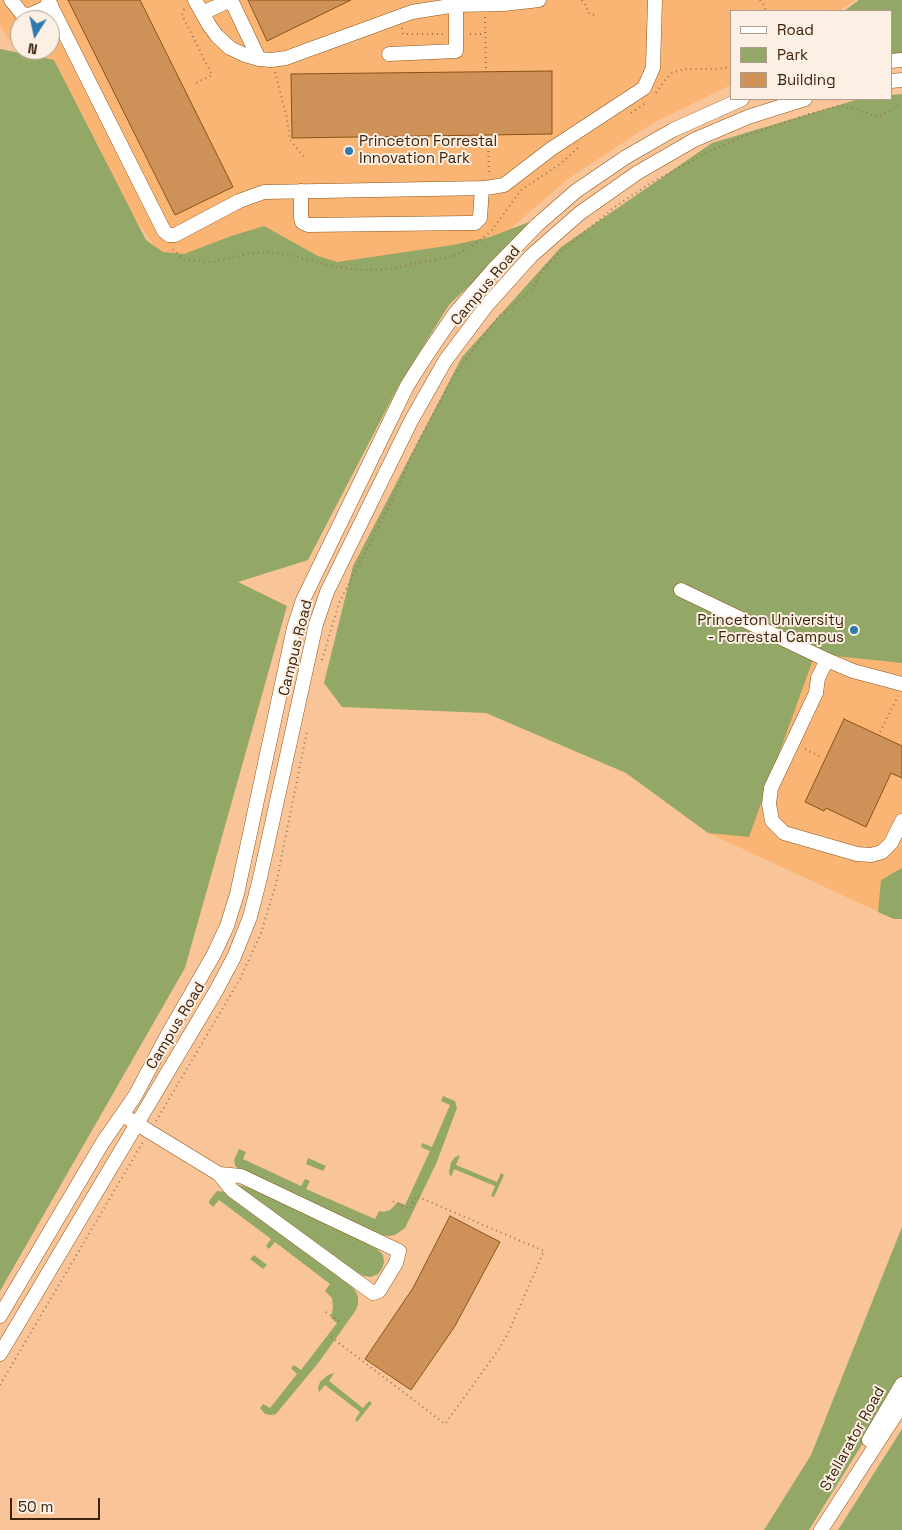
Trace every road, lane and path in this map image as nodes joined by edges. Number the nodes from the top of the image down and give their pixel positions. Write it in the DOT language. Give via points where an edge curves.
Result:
graph roads {
  1 [pos="11,0"];
  2 [pos="195,0"];
  3 [pos="231,0"];
  4 [pos="539,0"];
  5 [pos="582,0"];
  6 [pos="655,0"];
  7 [pos="49,3"];
  8 [pos="490,3"];
  9 [pos="456,5"];
  10 [pos="184,9"];
  11 [pos="202,13"];
  12 [pos="598,16"];
  13 [pos="399,17"];
  14 [pos="456,34"];
  15 [pos="485,34"];
  16 [pos="389,54"];
  17 [pos="259,59"];
  18 [pos="274,70"];
  19 [pos="486,70"];
  20 [pos="194,84"];
  21 [pos="740,100"];
  22 [pos="802,100"];
  23 [pos="902,104"];
  24 [pos="304,157"];
  25 [pos="482,188"];
  26 [pos="301,191"];
  27 [pos="681,590"];
  28 [pos="827,660"];
  29 [pos="321,666"];
  30 [pos="900,689"];
  31 [pos="307,732"];
  32 [pos="880,732"];
  33 [pos="792,743"];
  34 [pos="823,758"];
  35 [pos="902,821"];
  36 [pos="122,1115"];
  37 [pos="136,1124"];
  38 [pos="150,1132"];
  39 [pos="219,1174"];
  40 [pos="390,1200"];
  41 [pos="326,1312"];
  42 [pos="0,1316"];
  43 [pos="340,1322"];
  44 [pos="330,1337"];
  45 [pos="0,1354"];
  46 [pos="902,1384"];
  47 [pos="0,1385"];
  48 [pos="902,1405"];
  49 [pos="834,1509"];
  50 [pos="821,1530"];
  1 -- 7 [label="street" via="22,14 30,16"];
  2 -- 11 [label="street"];
  3 -- 11 [label="street"];
  3 -- 17 [label="street"];
  4 -- 8 [label="street"];
  5 -- 12 [label="path" via="587,12"];
  6 -- 25 [label="street" via="653,68 644,88 551,149 504,186"];
  7 -- 26 [label="street" via="164,231 175,235 256,194"];
  8 -- 9 [label="street"];
  8 -- 15 [label="path"];
  9 -- 13 [label="street"];
  9 -- 14 [label="street"];
  10 -- 20 [label="path" via="182,15 212,75"];
  11 -- 17 [label="street" via="217,36 230,48"];
  13 -- 14 [label="path" via="403,34"];
  13 -- 17 [label="street" via="286,58"];
  14 -- 15 [label="path"];
  14 -- 16 [label="street" via="456,51"];
  15 -- 19 [label="path"];
  18 -- 24 [label="path" via="290,140"];
  21 -- 36 [label="street, Campus Road" via="673,130 626,157 576,192 537,225 456,312 407,386 303,600 294,628 238,894 227,926"];
  22 -- 37 [label="street, Campus Road" via="748,117 694,140 637,173 580,213 531,256 487,304 445,361 411,421 327,592 316,624 260,878 250,917 234,958"];
  23 -- 29 [label="path" via="878,117 839,106 742,137 651,183 616,206 557,255 542,271 534,287 499,316 456,374 416,446 339,603"];
  25 -- 26 [label="street"];
  25 -- 26 [label="street" via="480,218 475,223 308,225 301,218"];
  27 -- 28 [label="street"];
  28 -- 30 [label="street"];
  28 -- 33 [label="street" via="818,678 816,694"];
  30 -- 32 [label="path"];
  31 -- 38 [label="path" via="276,884 261,933 240,978"];
  33 -- 34 [label="path"];
  33 -- 35 [label="street" via="772,788 770,804 772,821 784,833 857,854 872,855 882,852 891,843"];
  36 -- 37 [label="street"];
  36 -- 42 [label="street, Campus Road"];
  37 -- 38 [label="street"];
  37 -- 45 [label="street, Campus Road"];
  38 -- 39 [label="street"];
  38 -- 47 [label="path"];
  39 -- 39 [label="street" via="232,1190 373,1294 396,1263 399,1251 241,1176"];
  40 -- 44 [label="path" via="410,1209 416,1196 544,1251 499,1349 445,1424"];
  41 -- 43 [label="path"];
  46 -- 49 [label="street, Stellarator Road" via="840,1490"];
  48 -- 49 [label="street, Stellarator Road"];
  49 -- 50 [label="street, Stellarator Road"];
}
